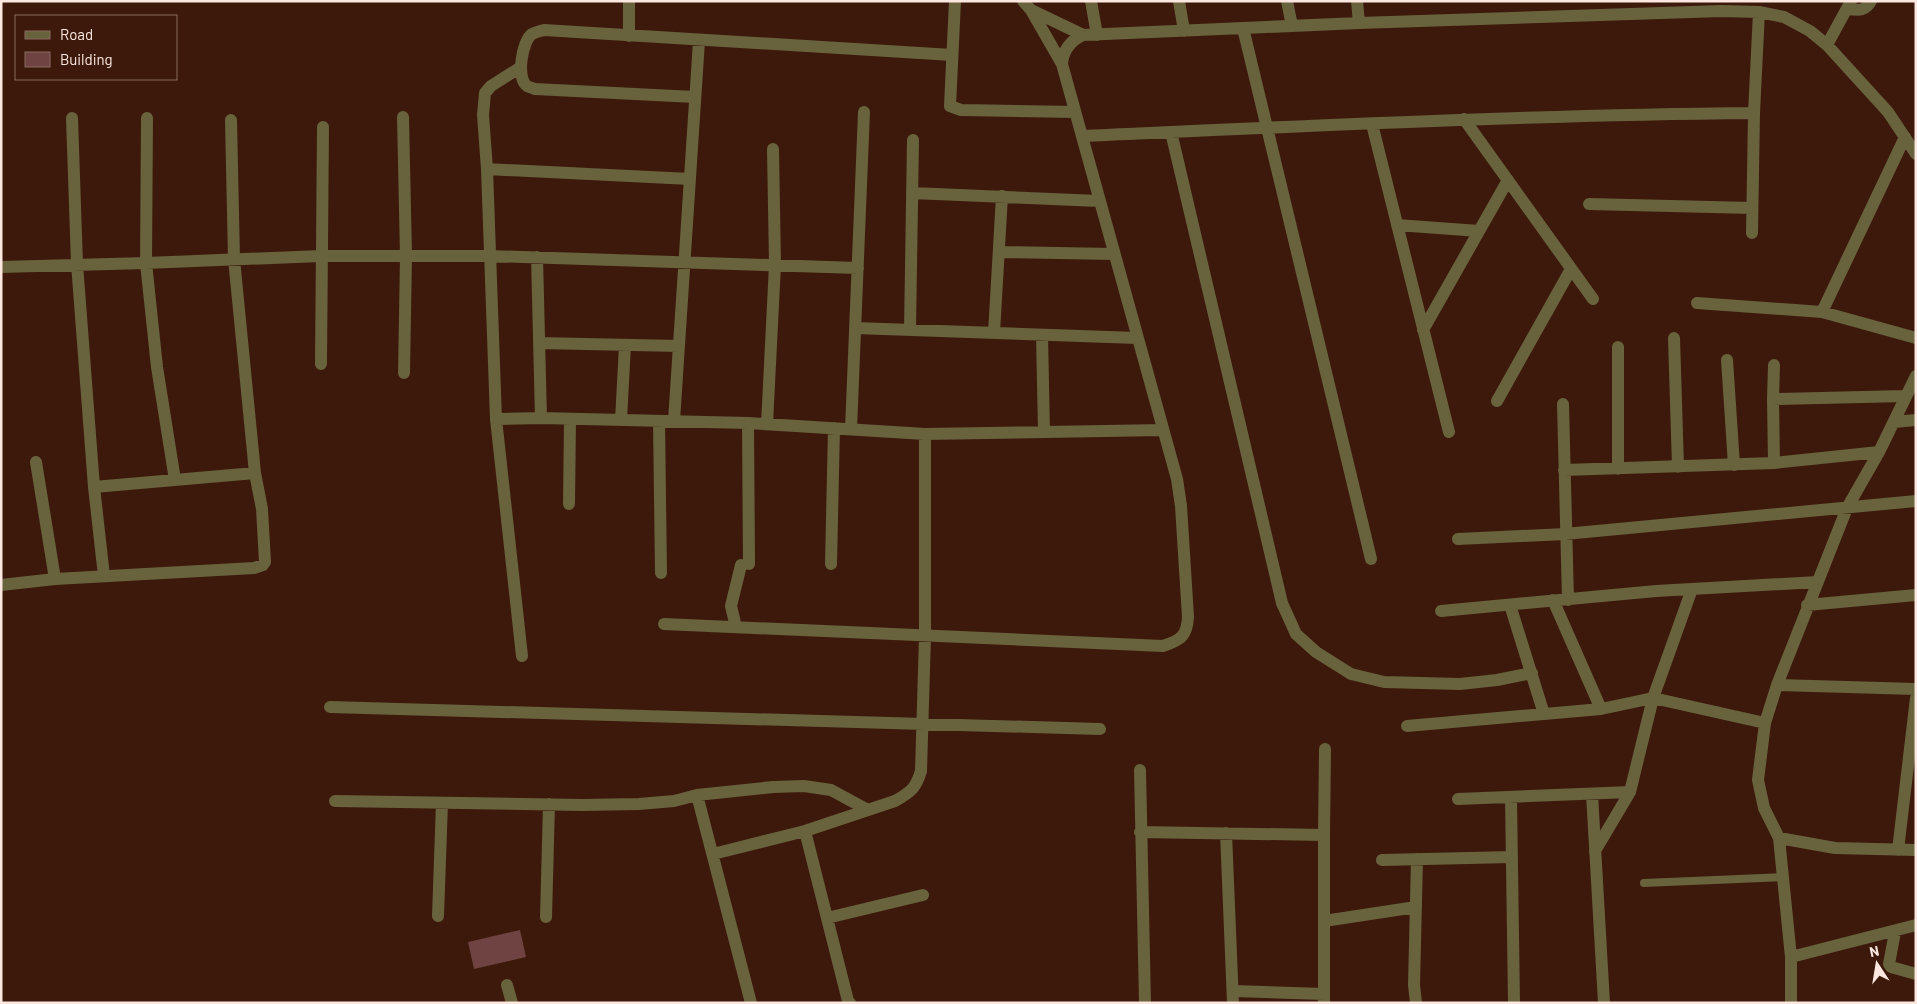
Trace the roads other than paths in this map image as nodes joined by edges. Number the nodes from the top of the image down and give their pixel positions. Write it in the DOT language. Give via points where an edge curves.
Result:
graph roads {
  1 [pos="629,1"];
  2 [pos="955,1"];
  3 [pos="1091,1"];
  4 [pos="1179,1"];
  5 [pos="1287,1"];
  6 [pos="1357,1"];
  7 [pos="1871,1"];
  8 [pos="1849,5"];
  9 [pos="1027,6"];
  10 [pos="1722,6"];
  11 [pos="1759,12"];
  12 [pos="1359,22"];
  13 [pos="1292,26"];
  14 [pos="1243,28"];
  15 [pos="1184,31"];
  16 [pos="1097,35"];
  17 [pos="629,36"];
  18 [pos="1083,36"];
  19 [pos="698,40"];
  20 [pos="1827,44"];
  21 [pos="952,55"];
  22 [pos="1062,64"];
  23 [pos="521,67"];
  24 [pos="695,97"];
  25 [pos="864,112"];
  26 [pos="1075,112"];
  27 [pos="1754,113"];
  28 [pos="402,117"];
  29 [pos="72,118"];
  30 [pos="147,118"];
  31 [pos="1464,119"];
  32 [pos="231,120"];
  33 [pos="1372,124"];
  34 [pos="323,127"];
  35 [pos="1267,128"];
  36 [pos="1171,132"];
  37 [pos="1903,134"];
  38 [pos="1082,136"];
  39 [pos="913,140"];
  40 [pos="773,149"];
  41 [pos="1916,154"];
  42 [pos="487,169"];
  43 [pos="690,179"];
  44 [pos="1508,180"];
  45 [pos="912,193"];
  46 [pos="1002,196"];
  47 [pos="1099,201"];
  48 [pos="1589,204"];
  49 [pos="1752,208"];
  50 [pos="1397,225"];
  51 [pos="1479,231"];
  52 [pos="1752,233"];
  53 [pos="999,252"];
  54 [pos="1114,254"];
  55 [pos="321,256"];
  56 [pos="406,256"];
  57 [pos="489,256"];
  58 [pos="537,257"];
  59 [pos="234,259"];
  60 [pos="685,262"];
  61 [pos="77,264"];
  62 [pos="146,264"];
  63 [pos="775,265"];
  64 [pos="1,267"];
  65 [pos="858,268"];
  66 [pos="1571,269"];
  67 [pos="1593,299"];
  68 [pos="1697,303"];
  69 [pos="1822,312"];
  70 [pos="855,328"];
  71 [pos="910,330"];
  72 [pos="1423,330"];
  73 [pos="994,333"];
  74 [pos="1042,335"];
  75 [pos="1137,338"];
  76 [pos="1674,338"];
  77 [pos="1916,338"];
  78 [pos="539,344"];
  79 [pos="624,345"];
  80 [pos="679,346"];
  81 [pos="1618,346"];
  82 [pos="1727,360"];
  83 [pos="322,364"];
  84 [pos="1774,365"];
  85 [pos="404,373"];
  86 [pos="1916,376"];
  87 [pos="1905,396"];
  88 [pos="1773,399"];
  89 [pos="1497,402"];
  90 [pos="1563,404"];
  91 [pos="540,418"];
  92 [pos="496,419"];
  93 [pos="570,419"];
  94 [pos="621,420"];
  95 [pos="1916,420"];
  96 [pos="659,421"];
  97 [pos="674,422"];
  98 [pos="1894,422"];
  99 [pos="748,423"];
  100 [pos="767,424"];
  101 [pos="834,428"];
  102 [pos="851,429"];
  103 [pos="1163,430"];
  104 [pos="1044,432"];
  105 [pos="1449,432"];
  106 [pos="925,434"];
  107 [pos="1879,452"];
  108 [pos="36,462"];
  109 [pos="1774,464"];
  110 [pos="1734,466"];
  111 [pos="1678,467"];
  112 [pos="1618,469"];
  113 [pos="1564,470"];
  114 [pos="255,473"];
  115 [pos="175,480"];
  116 [pos="94,487"];
  117 [pos="1916,501"];
  118 [pos="569,504"];
  119 [pos="1847,508"];
  120 [pos="1565,534"];
  121 [pos="1458,539"];
  122 [pos="1371,559"];
  123 [pos="831,564"];
  124 [pos="661,573"];
  125 [pos="104,576"];
  126 [pos="55,579"];
  127 [pos="1818,582"];
  128 [pos="1,585"];
  129 [pos="1692,589"];
  130 [pos="1916,595"];
  131 [pos="1553,600"];
  132 [pos="1568,600"];
  133 [pos="1510,605"];
  134 [pos="1808,605"];
  135 [pos="1441,611"];
  136 [pos="664,624"];
  137 [pos="736,627"];
  138 [pos="925,636"];
  139 [pos="522,656"];
  140 [pos="1532,673"];
  141 [pos="1776,685"];
  142 [pos="1916,689"];
  143 [pos="1653,698"];
  144 [pos="1916,698"];
  145 [pos="330,707"];
  146 [pos="1601,709"];
  147 [pos="1544,714"];
  148 [pos="1765,723"];
  149 [pos="922,724"];
  150 [pos="1407,726"];
  151 [pos="1100,729"];
  152 [pos="1326,749"];
  153 [pos="1912,762"];
  154 [pos="1140,770"];
  155 [pos="1630,792"];
  156 [pos="1592,794"];
  157 [pos="697,795"];
  158 [pos="1511,797"];
  159 [pos="1458,799"];
  160 [pos="335,801"];
  161 [pos="442,803"];
  162 [pos="549,804"];
  163 [pos="868,810"];
  164 [pos="805,831"];
  165 [pos="1140,832"];
  166 [pos="1226,833"];
  167 [pos="1324,835"];
  168 [pos="1779,838"];
  169 [pos="1898,850"];
  170 [pos="1916,850"];
  171 [pos="1595,851"];
  172 [pos="713,854"];
  173 [pos="1512,857"];
  174 [pos="1417,859"];
  175 [pos="1382,860"];
  176 [pos="1783,877"];
  177 [pos="1644,882"];
  178 [pos="923,895"];
  179 [pos="1416,907"];
  180 [pos="438,916"];
  181 [pos="546,917"];
  182 [pos="827,918"];
  183 [pos="1324,921"];
  184 [pos="1916,925"];
  185 [pos="1895,932"];
  186 [pos="1791,957"];
  187 [pos="1916,974"];
  188 [pos="507,985"];
  189 [pos="1233,997"];
  190 [pos="1324,998"];
  191 [pos="512,1003"];
  192 [pos="751,1003"];
  193 [pos="850,1003"];
  194 [pos="1145,1003"];
  195 [pos="1416,1003"];
  196 [pos="1514,1003"];
  197 [pos="1604,1003"];
  198 [pos="1791,1003"];
  1 -- 17 [label="street"];
  2 -- 21 [label="street"];
  3 -- 16 [label="street"];
  4 -- 15 [label="street"];
  5 -- 13 [label="street"];
  6 -- 12 [label="street"];
  7 -- 8 [label="street" via="1864,10"];
  8 -- 20 [label="street"];
  9 -- 18 [label="street"];
  9 -- 22 [label="street"];
  10 -- 11 [label="street"];
  10 -- 12 [label="street"];
  11 -- 20 [label="street" via="1784,17"];
  11 -- 27 [label="street"];
  12 -- 13 [label="street"];
  13 -- 14 [label="street"];
  14 -- 15 [label="street"];
  14 -- 35 [label="street"];
  15 -- 16 [label="street"];
  16 -- 18 [label="street"];
  17 -- 19 [label="street"];
  17 -- 23 [label="street" via="544,30 527,38"];
  18 -- 22 [label="street" via="1068,46"];
  19 -- 21 [label="street"];
  19 -- 24 [label="street"];
  20 -- 37 [label="street" via="1888,112"];
  21 -- 26 [label="street" via="950,106 955,109"];
  22 -- 26 [label="street"];
  23 -- 24 [label="street" via="527,86 535,88"];
  23 -- 42 [label="street" via="485,93 483,115"];
  24 -- 43 [label="street"];
  25 -- 65 [label="street"];
  26 -- 38 [label="street"];
  27 -- 31 [label="street"];
  27 -- 49 [label="street"];
  28 -- 56 [label="street"];
  29 -- 61 [label="street"];
  30 -- 62 [label="street"];
  31 -- 33 [label="street"];
  31 -- 44 [label="street"];
  32 -- 59 [label="street"];
  33 -- 35 [label="street"];
  33 -- 50 [label="street"];
  34 -- 55 [label="street"];
  35 -- 36 [label="street"];
  35 -- 122 [label="street"];
  36 -- 38 [label="street"];
  36 -- 140 [label="street" via="1282,603 1296,634 1316,652 1351,674 1384,682 1460,684"];
  37 -- 41 [label="street"];
  37 -- 69 [label="street"];
  38 -- 47 [label="street"];
  39 -- 45 [label="street"];
  40 -- 63 [label="street"];
  42 -- 43 [label="street"];
  42 -- 57 [label="street"];
  43 -- 60 [label="street"];
  44 -- 51 [label="street"];
  44 -- 66 [label="street"];
  45 -- 46 [label="street"];
  45 -- 71 [label="street"];
  46 -- 47 [label="street"];
  46 -- 53 [label="street"];
  47 -- 54 [label="street"];
  48 -- 49 [label="street"];
  49 -- 52 [label="street"];
  50 -- 51 [label="street"];
  50 -- 72 [label="street"];
  51 -- 72 [label="street"];
  53 -- 54 [label="street"];
  53 -- 73 [label="street"];
  54 -- 75 [label="street"];
  55 -- 56 [label="street"];
  55 -- 59 [label="street"];
  55 -- 83 [label="street"];
  56 -- 57 [label="street"];
  56 -- 85 [label="street"];
  57 -- 58 [label="street"];
  57 -- 92 [label="street"];
  58 -- 60 [label="street"];
  58 -- 78 [label="street"];
  59 -- 62 [label="street"];
  59 -- 114 [label="street"];
  60 -- 63 [label="street"];
  60 -- 80 [label="street"];
  61 -- 62 [label="street"];
  61 -- 64 [label="street"];
  61 -- 116 [label="street"];
  62 -- 115 [label="street" via="157,367"];
  63 -- 65 [label="street"];
  63 -- 100 [label="street"];
  65 -- 70 [label="street"];
  66 -- 67 [label="street"];
  66 -- 89 [label="street"];
  68 -- 69 [label="street"];
  69 -- 77 [label="street"];
  70 -- 71 [label="street"];
  70 -- 102 [label="street"];
  71 -- 73 [label="street"];
  72 -- 105 [label="street"];
  73 -- 74 [label="street"];
  74 -- 75 [label="street"];
  74 -- 104 [label="street"];
  75 -- 103 [label="street"];
  76 -- 111 [label="street"];
  78 -- 79 [label="street"];
  78 -- 91 [label="street"];
  79 -- 80 [label="street"];
  79 -- 94 [label="street"];
  80 -- 97 [label="street"];
  81 -- 112 [label="street"];
  82 -- 110 [label="street"];
  84 -- 88 [label="street"];
  86 -- 87 [label="street"];
  87 -- 88 [label="street"];
  87 -- 98 [label="street"];
  88 -- 109 [label="street"];
  90 -- 113 [label="street"];
  91 -- 92 [label="street"];
  91 -- 93 [label="street"];
  92 -- 139 [label="street"];
  93 -- 94 [label="street"];
  93 -- 118 [label="street"];
  94 -- 96 [label="street"];
  95 -- 98 [label="street"];
  96 -- 97 [label="street"];
  96 -- 124 [label="street"];
  97 -- 99 [label="street"];
  98 -- 107 [label="street"];
  99 -- 100 [label="street"];
  99 -- 137 [label="street" via="745,564 731,606"];
  100 -- 101 [label="street"];
  101 -- 102 [label="street"];
  101 -- 123 [label="street"];
  102 -- 106 [label="street"];
  103 -- 104 [label="street"];
  103 -- 138 [label="street" via="1181,506 1188,617 1187,629 1176,642 1163,646"];
  104 -- 106 [label="street"];
  106 -- 138 [label="street"];
  107 -- 109 [label="street"];
  107 -- 119 [label="street"];
  108 -- 126 [label="street"];
  109 -- 110 [label="street"];
  110 -- 111 [label="street"];
  111 -- 112 [label="street"];
  112 -- 113 [label="street"];
  113 -- 120 [label="street"];
  114 -- 115 [label="street"];
  114 -- 125 [label="street" via="266,554 263,565"];
  115 -- 116 [label="street"];
  116 -- 125 [label="street"];
  117 -- 119 [label="street"];
  119 -- 120 [label="street"];
  119 -- 127 [label="street"];
  120 -- 121 [label="street"];
  120 -- 132 [label="street"];
  125 -- 126 [label="street"];
  126 -- 128 [label="street"];
  127 -- 129 [label="street"];
  127 -- 134 [label="street"];
  129 -- 132 [label="street"];
  129 -- 143 [label="street"];
  130 -- 134 [label="street"];
  131 -- 132 [label="street"];
  131 -- 133 [label="street"];
  131 -- 146 [label="street"];
  133 -- 135 [label="street"];
  133 -- 140 [label="street"];
  134 -- 141 [label="street"];
  136 -- 137 [label="street"];
  137 -- 138 [label="street"];
  138 -- 149 [label="street"];
  140 -- 147 [label="street"];
  141 -- 142 [label="street"];
  141 -- 148 [label="street"];
  143 -- 146 [label="street"];
  143 -- 148 [label="street"];
  143 -- 155 [label="street"];
  144 -- 153 [label="street"];
  145 -- 149 [label="street"];
  146 -- 147 [label="street"];
  147 -- 150 [label="street"];
  148 -- 168 [label="street" via="1758,780 1764,808"];
  149 -- 151 [label="street"];
  149 -- 163 [label="street" via="918,784 895,801"];
  152 -- 167 [label="street"];
  153 -- 169 [label="street"];
  154 -- 165 [label="street"];
  155 -- 156 [label="street"];
  155 -- 171 [label="street"];
  156 -- 158 [label="street"];
  156 -- 171 [label="street"];
  157 -- 162 [label="street" via="639,804"];
  157 -- 163 [label="street" via="773,787 816,787 831,790"];
  157 -- 172 [label="street"];
  158 -- 159 [label="street"];
  158 -- 173 [label="street"];
  160 -- 161 [label="street"];
  161 -- 162 [label="street"];
  161 -- 180 [label="street"];
  162 -- 181 [label="street"];
  163 -- 164 [label="street"];
  164 -- 172 [label="street"];
  164 -- 182 [label="street"];
  165 -- 166 [label="street"];
  165 -- 194 [label="street"];
  166 -- 167 [label="street"];
  166 -- 189 [label="street"];
  167 -- 183 [label="street"];
  168 -- 169 [label="street" via="1835,848"];
  168 -- 176 [label="street"];
  169 -- 170 [label="street"];
  171 -- 197 [label="street"];
  172 -- 192 [label="street"];
  173 -- 174 [label="street"];
  173 -- 196 [label="street"];
  174 -- 175 [label="street"];
  174 -- 179 [label="street"];
  176 -- 177 [label="lane"];
  176 -- 186 [label="street"];
  178 -- 182 [label="street"];
  179 -- 183 [label="street"];
  179 -- 195 [label="street"];
  182 -- 193 [label="street"];
  183 -- 190 [label="street"];
  184 -- 185 [label="street"];
  185 -- 186 [label="street"];
  185 -- 187 [label="street" via="1891,968"];
  186 -- 198 [label="street"];
  188 -- 191 [label="street"];
  189 -- 190 [label="street"];
}
